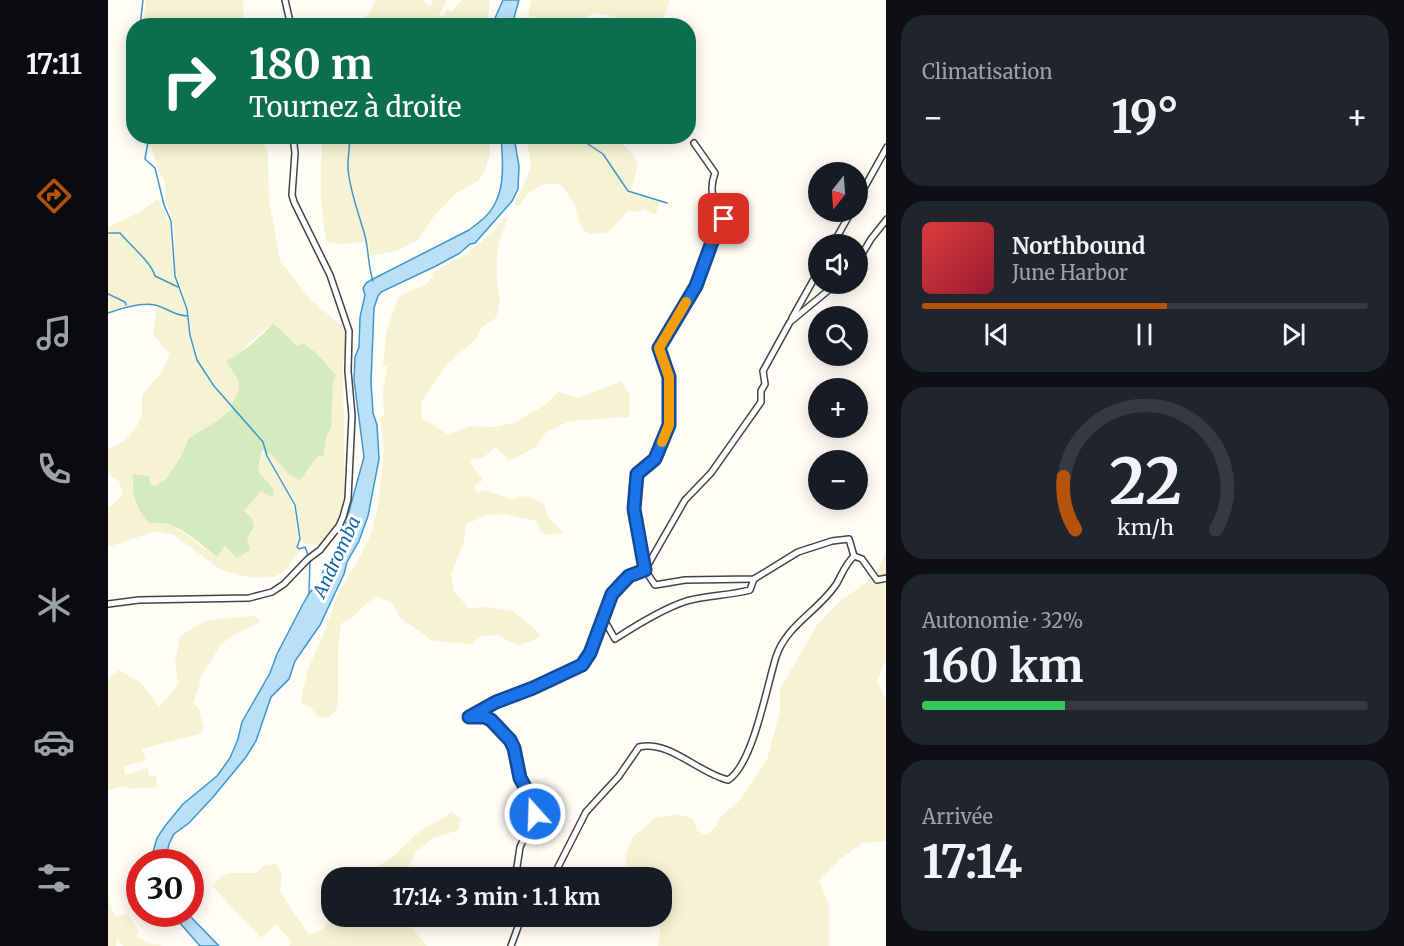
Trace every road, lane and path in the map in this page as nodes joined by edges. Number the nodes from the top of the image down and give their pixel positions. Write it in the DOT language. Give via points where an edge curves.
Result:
graph roads {
  1 [pos="285,0"];
  2 [pos="289,18"];
  3 [pos="293,144"];
  4 [pos="695,144"];
  5 [pos="886,147"];
  6 [pos="868,180"];
  7 [pos="886,219"];
  8 [pos="868,243"];
  9 [pos="808,290"];
  10 [pos="824,294"];
  11 [pos="790,322"];
  12 [pos="854,556"];
  13 [pos="645,570"];
  14 [pos="886,578"];
  15 [pos="754,579"];
  16 [pos="108,604"];
  17 [pos="603,618"];
  18 [pos="517,867"];
  19 [pos="558,867"];
  20 [pos="518,927"];
  21 [pos="511,946"];
  1 -- 2 [label="street"];
  3 -- 16 [label="street" via="294,202 330,275 350,332 352,416 348,499 339,526 320,550 272,592"];
  4 -- 13 [label="street" via="715,173 711,183 714,203 724,219 696,286 659,348 669,377 669,425 655,459 637,474 634,509"];
  5 -- 6 [label="street"];
  7 -- 8 [label="street"];
  9 -- 11 [label="street"];
  10 -- 11 [label="street"];
  11 -- 13 [label="street" via="763,371 761,402 711,473 685,500"];
  12 -- 14 [label="street" via="862,559 877,580"];
  12 -- 15 [label="street" via="849,539 832,541 798,552"];
  12 -- 19 [label="street" via="844,565 837,583 781,646 756,728 734,775 728,780 649,744 639,747 586,812"];
  13 -- 15 [label="street" via="655,585 685,580"];
  13 -- 17 [label="street" via="629,576 612,594"];
  15 -- 17 [label="street" via="750,590 694,599 668,608 615,639"];
  17 -- 18 [label="street" via="582,665 468,717 491,720 510,740 520,778 534,808"];
  20 -- 21 [label="street"];
}
